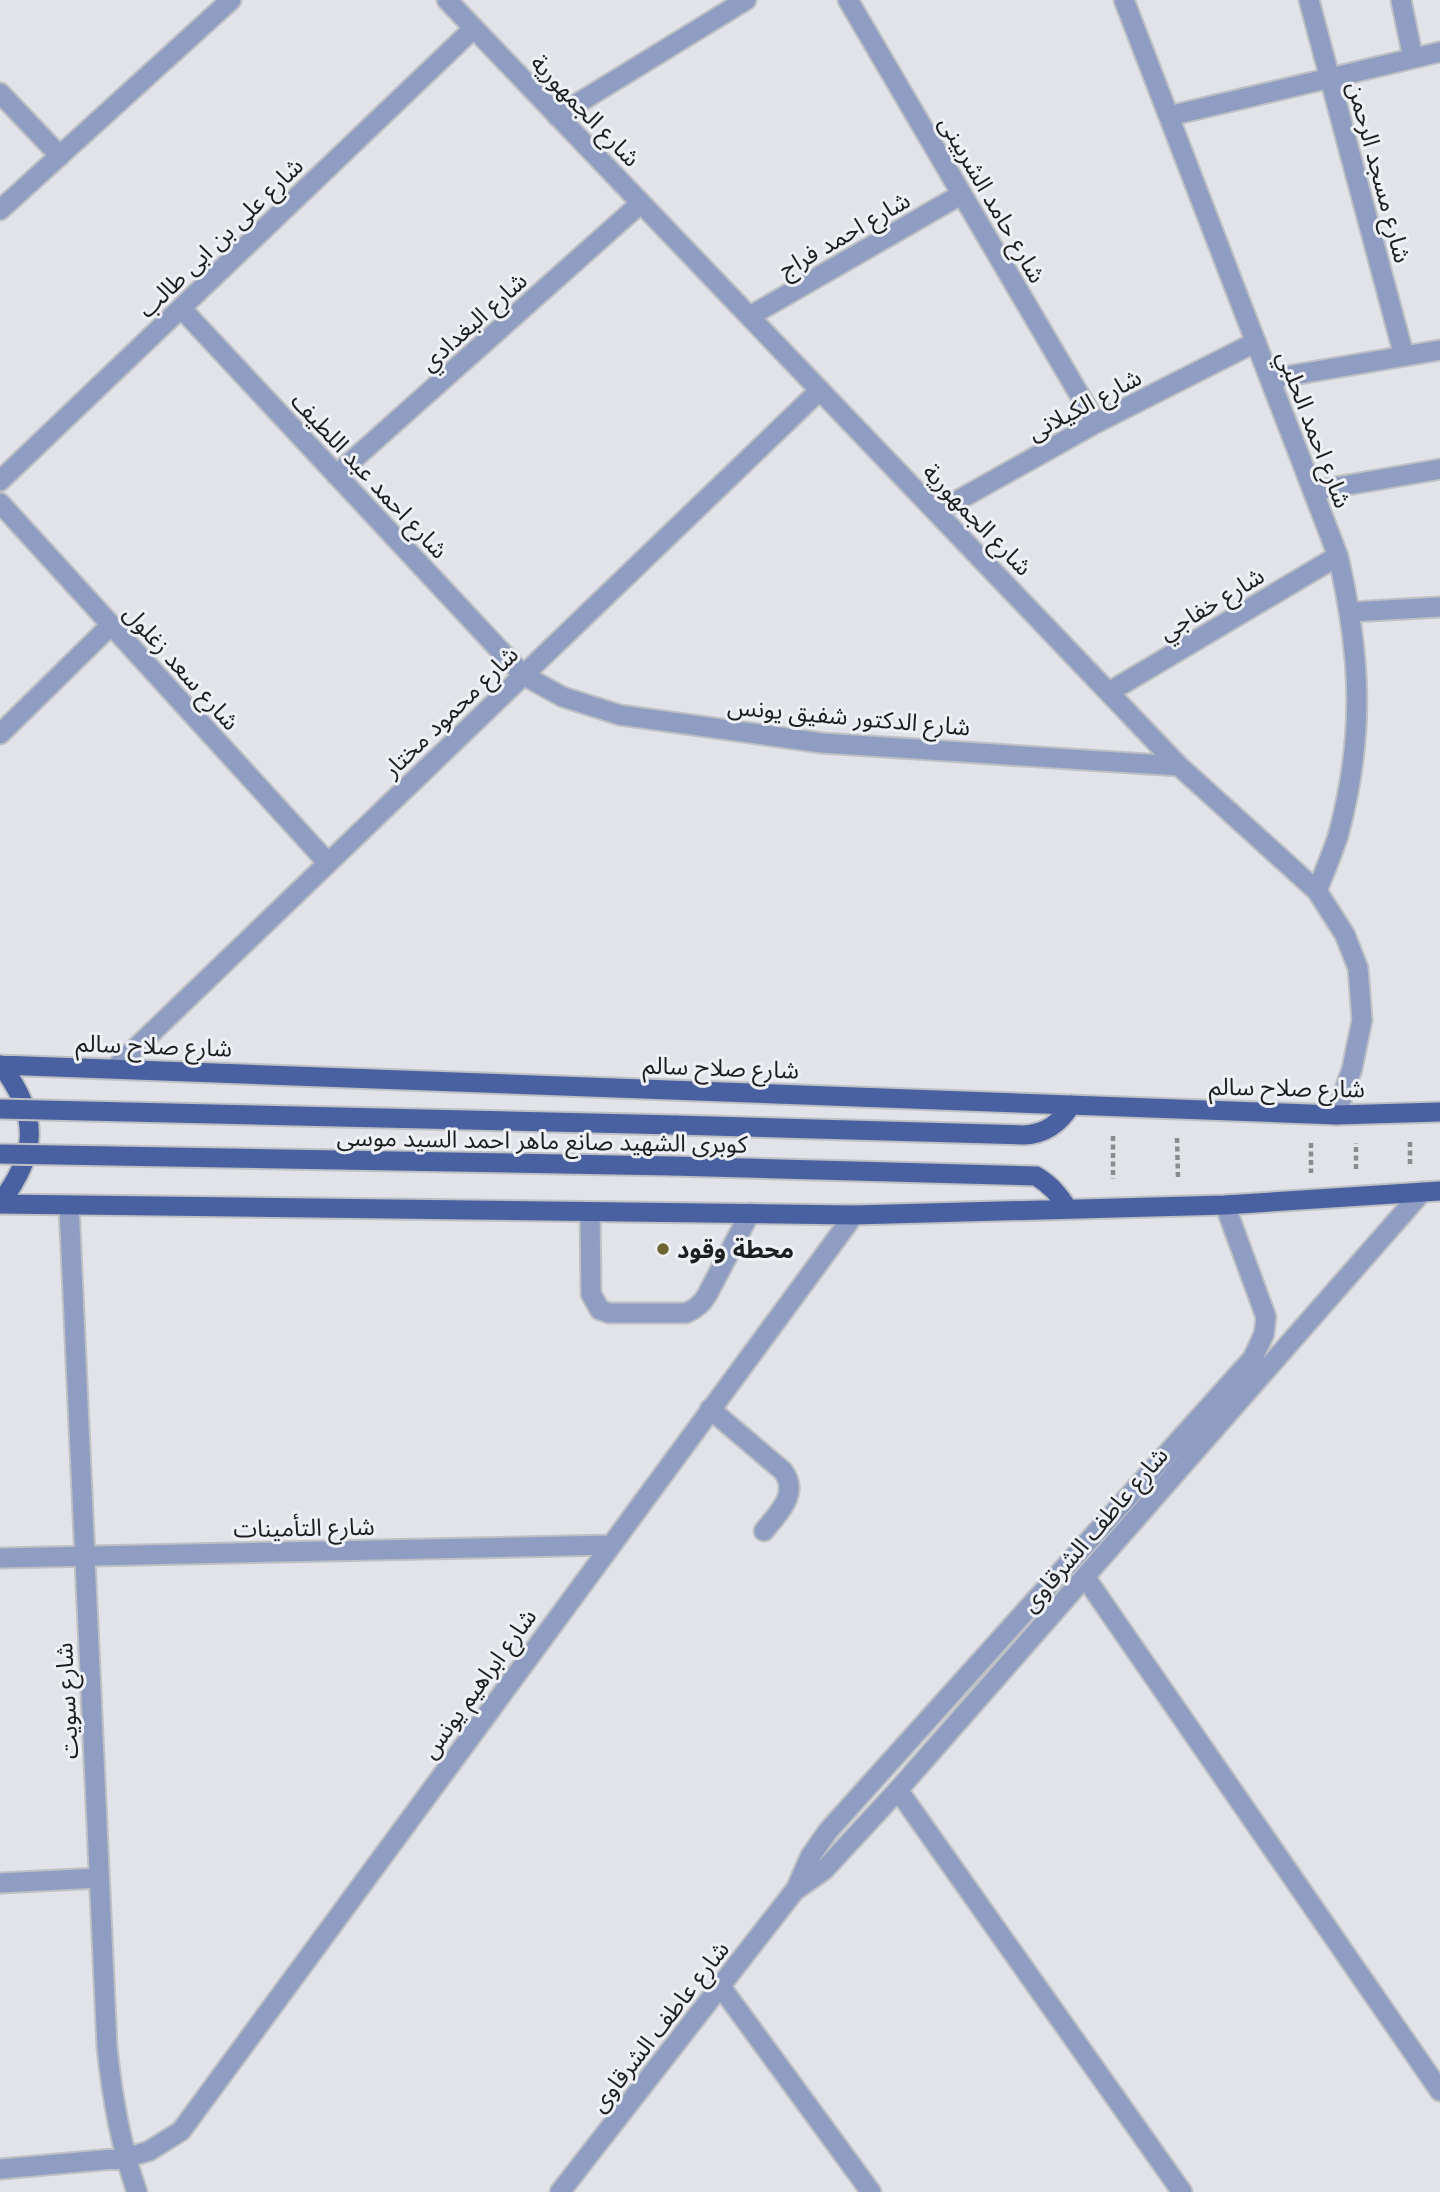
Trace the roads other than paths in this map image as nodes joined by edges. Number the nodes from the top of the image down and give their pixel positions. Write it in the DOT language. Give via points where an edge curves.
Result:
graph roads {
  1 [pos="231,0"];
  2 [pos="447,0"];
  3 [pos="746,0"];
  4 [pos="848,0"];
  5 [pos="1124,0"];
  6 [pos="1309,0"];
  7 [pos="1401,0"];
  8 [pos="474,28"];
  9 [pos="1440,52"];
  10 [pos="1413,58"];
  11 [pos="1330,78"];
  12 [pos="0,93"];
  13 [pos="557,116"];
  14 [pos="1169,116"];
  15 [pos="60,156"];
  16 [pos="962,194"];
  17 [pos="641,203"];
  18 [pos="0,210"];
  19 [pos="181,308"];
  20 [pos="750,316"];
  21 [pos="1256,342"];
  22 [pos="1440,350"];
  23 [pos="1404,356"];
  24 [pos="1270,379"];
  25 [pos="820,390"];
  26 [pos="1096,423"];
  27 [pos="1440,469"];
  28 [pos="336,475"];
  29 [pos="0,481"];
  30 [pos="1313,491"];
  31 [pos="0,503"];
  32 [pos="937,512"];
  33 [pos="1338,556"];
  34 [pos="1440,607"];
  35 [pos="1351,612"];
  36 [pos="111,625"];
  37 [pos="523,675"];
  38 [pos="1109,692"];
  39 [pos="0,734"];
  40 [pos="1179,766"];
  41 [pos="328,863"];
  42 [pos="1317,891"];
  43 [pos="0,1065"];
  44 [pos="115,1068"];
  45 [pos="1071,1105"];
  46 [pos="0,1109"];
  47 [pos="1440,1112"];
  48 [pos="1336,1115"];
  49 [pos="0,1154"];
  50 [pos="1424,1192"];
  51 [pos="0,1203"];
  52 [pos="69,1205"];
  53 [pos="1225,1205"];
  54 [pos="1068,1209"];
  55 [pos="590,1212"];
  56 [pos="750,1213"];
  57 [pos="854,1215"];
  58 [pos="710,1409"];
  59 [pos="764,1531"];
  60 [pos="610,1545"];
  61 [pos="84,1556"];
  62 [pos="0,1558"];
  63 [pos="1085,1577"];
  64 [pos="898,1790"];
  65 [pos="99,1878"];
  66 [pos="0,1883"];
  67 [pos="796,1889"];
  68 [pos="721,1987"];
  69 [pos="1440,2091"];
  70 [pos="125,2158"];
  71 [pos="0,2169"];
  72 [pos="136,2192"];
  73 [pos="560,2192"];
  74 [pos="871,2192"];
  75 [pos="1182,2192"];
  1 -- 15 [label="street"];
  2 -- 8 [label="street, شارع الجمهورية"];
  3 -- 13 [label="street"];
  4 -- 16 [label="street, شارع حامد الشربينى"];
  5 -- 14 [label="street, شارع احمد الحلبي"];
  6 -- 11 [label="street, شارع مسجد الرحمن"];
  7 -- 10 [label="street"];
  8 -- 13 [label="street, شارع الجمهورية"];
  8 -- 19 [label="street, شارع على بن ابى طالب"];
  9 -- 10 [label="street"];
  10 -- 11 [label="street"];
  11 -- 14 [label="street"];
  11 -- 23 [label="street, شارع مسجد الرحمن"];
  12 -- 15 [label="street"];
  13 -- 17 [label="street, شارع الجمهورية"];
  14 -- 21 [label="street, شارع احمد الحلبي"];
  15 -- 18 [label="street"];
  16 -- 20 [label="street, شارع احمد فراج"];
  16 -- 26 [label="street, شارع حامد الشربينى"];
  17 -- 20 [label="street, شارع الجمهورية"];
  17 -- 28 [label="street, شارع البغدادي"];
  19 -- 28 [label="street, شارع احمد عبد اللطيف"];
  19 -- 29 [label="street, شارع على بن ابى طالب"];
  20 -- 25 [label="street, شارع الجمهورية"];
  21 -- 24 [label="street, شارع احمد الحلبي"];
  21 -- 26 [label="street, شارع الكيلانى"];
  22 -- 23 [label="street"];
  23 -- 24 [label="street"];
  24 -- 30 [label="street, شارع احمد الحلبي"];
  25 -- 32 [label="street, شارع الجمهورية"];
  25 -- 37 [label="street, شارع محمود مختار"];
  26 -- 32 [label="street, شارع الكيلانى"];
  27 -- 30 [label="street"];
  28 -- 37 [label="street, شارع احمد عبد اللطيف"];
  30 -- 33 [label="street, شارع احمد الحلبي"];
  31 -- 36 [label="street, شارع سعد زغلول"];
  32 -- 38 [label="street, شارع الجمهورية"];
  33 -- 35 [label="street, شارع احمد الحلبي"];
  33 -- 38 [label="street, شارع خفاجي"];
  34 -- 35 [label="street"];
  35 -- 42 [label="street, شارع احمد الحلبي" via="1357,669 1352,771 1337,838"];
  36 -- 39 [label="street"];
  36 -- 41 [label="street, شارع سعد زغلول"];
  37 -- 40 [label="street, شارع الدكتور شفيق يونس" via="563,697 620,715 822,743"];
  37 -- 41 [label="street, شارع محمود مختار"];
  38 -- 40 [label="street, شارع الجمهورية"];
  40 -- 42 [label="street, شارع الجمهورية"];
  41 -- 44 [label="street, شارع محمود مختار"];
  42 -- 48 [label="street, شارع الجمهورية" via="1345,935 1357,968 1362,1020"];
  43 -- 44 [label="main road, شارع صلاح سالم"];
  43 -- 51 [label="main road" via="19,1089 29,1129 28,1150 18,1179"];
  44 -- 45 [label="main road, شارع صلاح سالم"];
  45 -- 46 [label="main road, كوبرى الشهيد صانع ماهر احمد السيد موسى, bridge" via="1050,1128 1024,1135"];
  45 -- 48 [label="main road, شارع صلاح سالم"];
  47 -- 48 [label="main road, شارع صلاح سالم"];
  49 -- 54 [label="main road, كوبرى الشهيد صانع ماهر احمد السيد موسى, bridge" via="1036,1176 1048,1183"];
  50 -- 53 [label="main road"];
  50 -- 63 [label="street, شارع عاطف الشرقاوى"];
  51 -- 52 [label="main road"];
  52 -- 55 [label="main road"];
  52 -- 61 [label="street, شارع سويت"];
  53 -- 54 [label="main road"];
  53 -- 67 [label="street, شارع عاطف الشرقاوى" via="1266,1317 1253,1358 828,1831"];
  54 -- 57 [label="main road"];
  55 -- 56 [label="main road"];
  55 -- 56 [label="street" via="591,1294 600,1310 610,1313 694,1310 707,1295"];
  56 -- 57 [label="main road"];
  57 -- 58 [label="street, شارع ابراهيم يونس"];
  58 -- 59 [label="street" via="789,1479 788,1500"];
  58 -- 60 [label="street, شارع ابراهيم يونس"];
  60 -- 61 [label="street, شارع التأمينات"];
  60 -- 70 [label="street, شارع ابراهيم يونس" via="181,2131 149,2151"];
  61 -- 62 [label="street, شارع التأمينات"];
  61 -- 65 [label="street, شارع سويت"];
  63 -- 64 [label="street, شارع عاطف الشرقاوى"];
  63 -- 69 [label="street"];
  64 -- 67 [label="street, شارع عاطف الشرقاوى" via="824,1870"];
  64 -- 75 [label="street"];
  65 -- 66 [label="street"];
  65 -- 70 [label="street, شارع سويت" via="107,2047"];
  67 -- 68 [label="street, شارع عاطف الشرقاوى"];
  68 -- 73 [label="street, شارع عاطف الشرقاوى"];
  68 -- 74 [label="street"];
  70 -- 71 [label="street, شارع ابراهيم يونس"];
  70 -- 72 [label="street, شارع سويت"];
}
